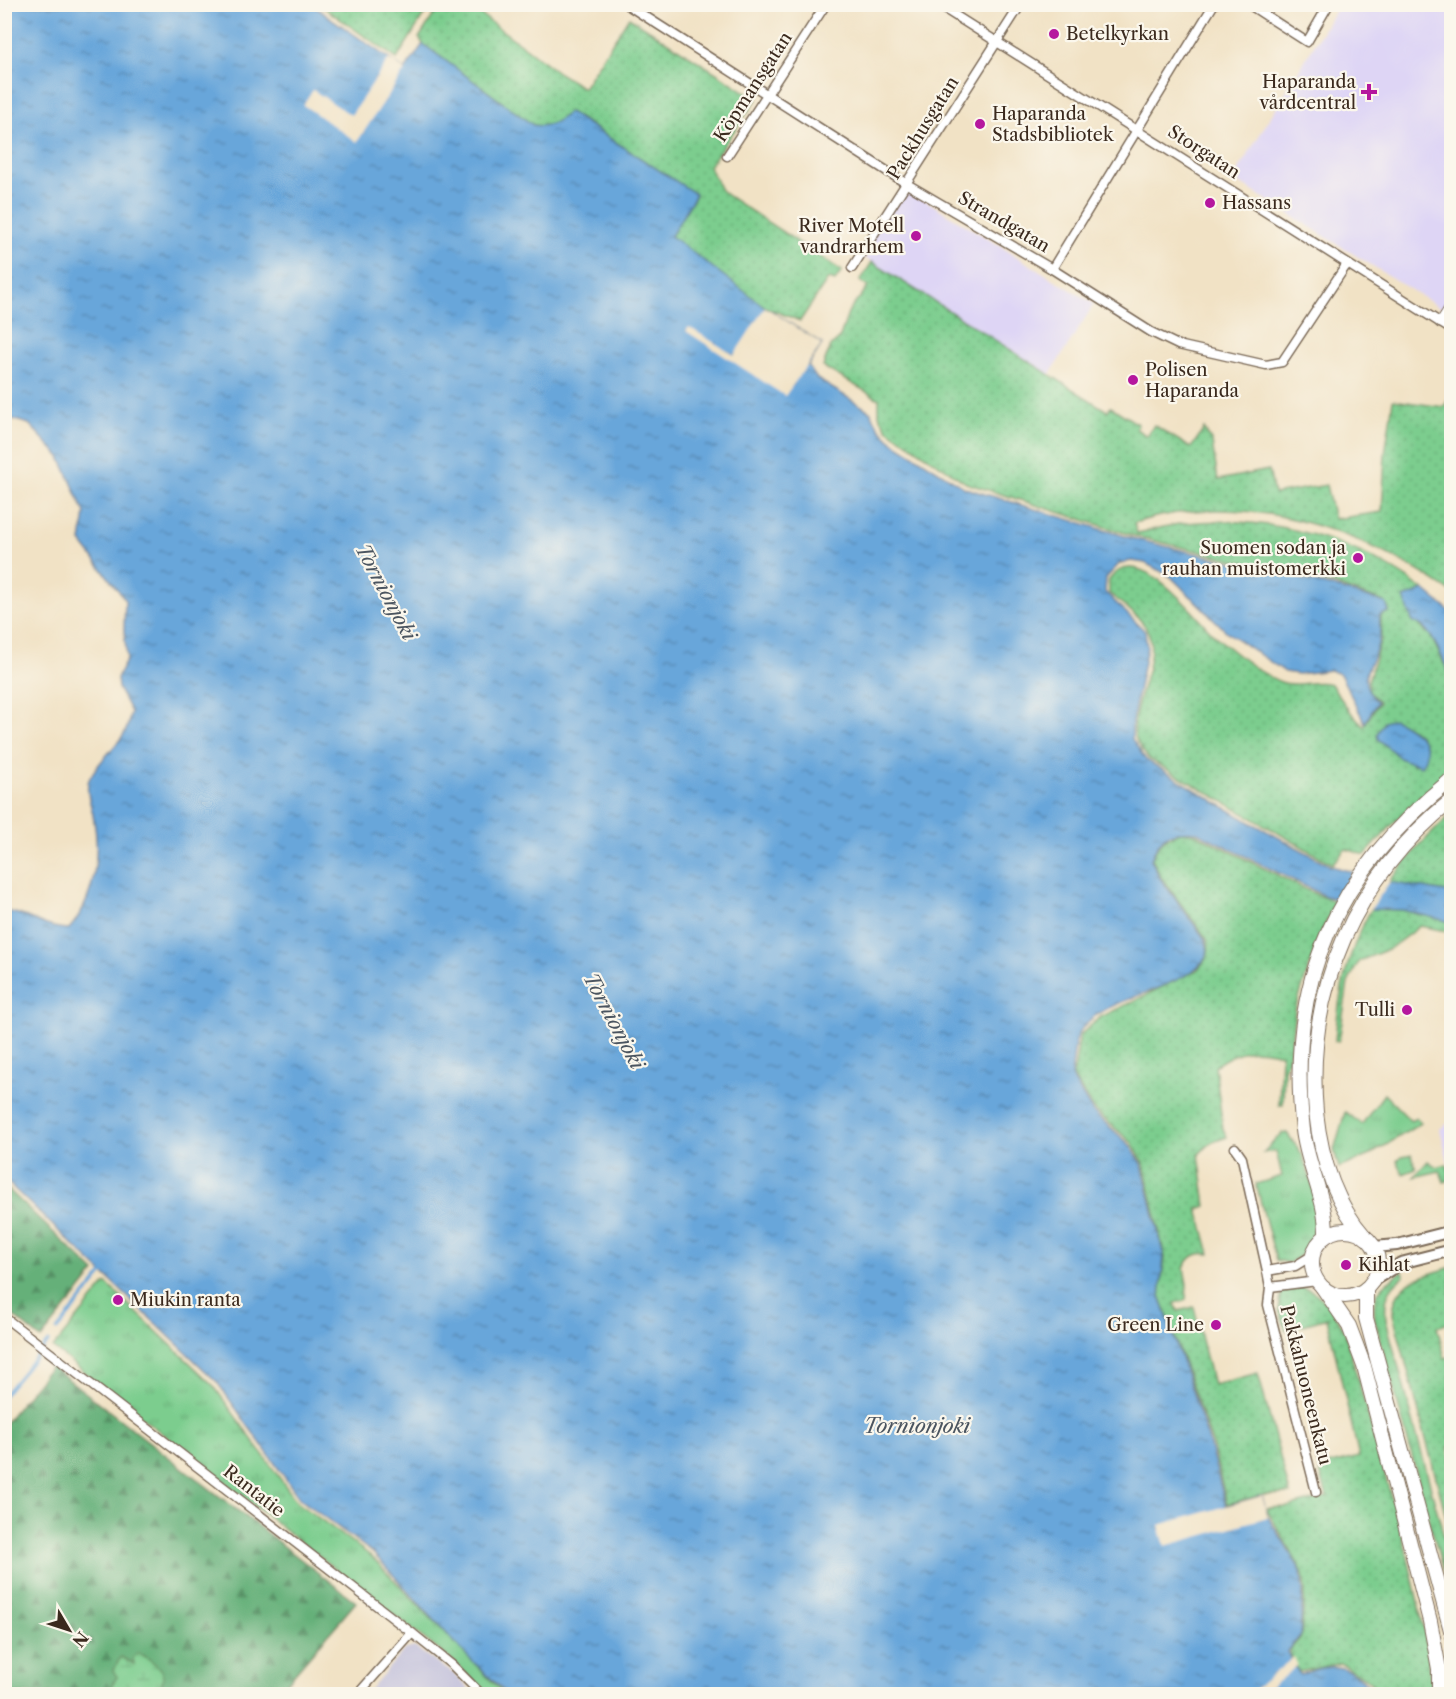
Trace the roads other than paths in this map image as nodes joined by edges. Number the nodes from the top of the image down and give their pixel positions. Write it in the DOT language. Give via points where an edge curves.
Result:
graph roads {
  1 [pos="826,4"];
  2 [pos="937,4"];
  3 [pos="1021,4"];
  4 [pos="1214,4"];
  5 [pos="1248,4"];
  6 [pos="1329,4"];
  7 [pos="630,6"];
  8 [pos="997,42"];
  9 [pos="768,95"];
  10 [pos="1138,130"];
  11 [pos="727,156"];
  12 [pos="907,184"];
  13 [pos="1347,264"];
  14 [pos="852,268"];
  15 [pos="1052,269"];
  16 [pos="1452,304"];
  17 [pos="1440,322"];
  18 [pos="1452,330"];
  19 [pos="1452,779"];
  20 [pos="1452,800"];
  21 [pos="1235,1148"];
  22 [pos="1452,1232"];
  23 [pos="1326,1236"];
  24 [pos="1370,1242"];
  25 [pos="1452,1250"];
  26 [pos="1313,1255"];
  27 [pos="1267,1271"];
  28 [pos="1370,1284"];
  29 [pos="1320,1285"];
  30 [pos="1270,1287"];
  31 [pos="4,1317"];
  32 [pos="1316,1492"];
  33 [pos="412,1633"];
  34 [pos="1452,1634"];
  35 [pos="358,1695"];
  36 [pos="481,1695"];
  37 [pos="1439,1695"];
  1 -- 9 [label="street, Köpmansgatan"];
  2 -- 8 [label="street, Storgatan"];
  3 -- 8 [label="street, Packhusgatan"];
  4 -- 10 [label="street"];
  5 -- 6 [label="street" via="1307,42"];
  7 -- 9 [label="street, Strandgatan"];
  8 -- 10 [label="street, Storgatan"];
  8 -- 12 [label="street, Packhusgatan"];
  9 -- 11 [label="street, Köpmansgatan"];
  9 -- 12 [label="street, Strandgatan"];
  10 -- 13 [label="street, Storgatan"];
  10 -- 15 [label="street"];
  12 -- 14 [label="street, Packhusgatan"];
  12 -- 15 [label="street, Strandgatan"];
  13 -- 15 [label="street, Strandgatan" via="1289,354 1282,362 1271,365 1178,345"];
  13 -- 17 [label="street, Storgatan"];
  16 -- 17 [label="street"];
  17 -- 18 [label="street, Storgatan"];
  19 -- 23 [label="highway" via="1408,816 1372,857 1331,926 1310,982 1299,1058 1303,1131 1325,1213"];
  20 -- 24 [label="highway" via="1414,833 1364,896 1325,988 1315,1048 1320,1144 1332,1184 1352,1222"];
  21 -- 27 [label="street, Pakkahuoneenkatu" via="1242,1158"];
  22 -- 24 [label="street" via="1397,1245"];
  23 -- 24 [label="highway" via="1346,1230"];
  23 -- 26 [label="highway"];
  24 -- 28 [label="highway" via="1378,1267"];
  25 -- 28 [label="street" via="1401,1263"];
  26 -- 27 [label="street" via="1295,1266"];
  26 -- 29 [label="highway" via="1312,1266"];
  27 -- 30 [label="street, Pakkahuoneenkatu"];
  28 -- 29 [label="highway" via="1354,1295 1341,1296"];
  28 -- 34 [label="highway" via="1366,1318"];
  29 -- 30 [label="street, Pakkahuoneenkatu"];
  29 -- 37 [label="highway" via="1349,1326 1364,1366 1430,1621 1439,1670"];
  30 -- 32 [label="street, Pakkahuoneenkatu" via="1268,1305"];
  31 -- 33 [label="street, Rantatie"];
  33 -- 35 [label="street"];
  33 -- 36 [label="street, Rantatie"];
}
